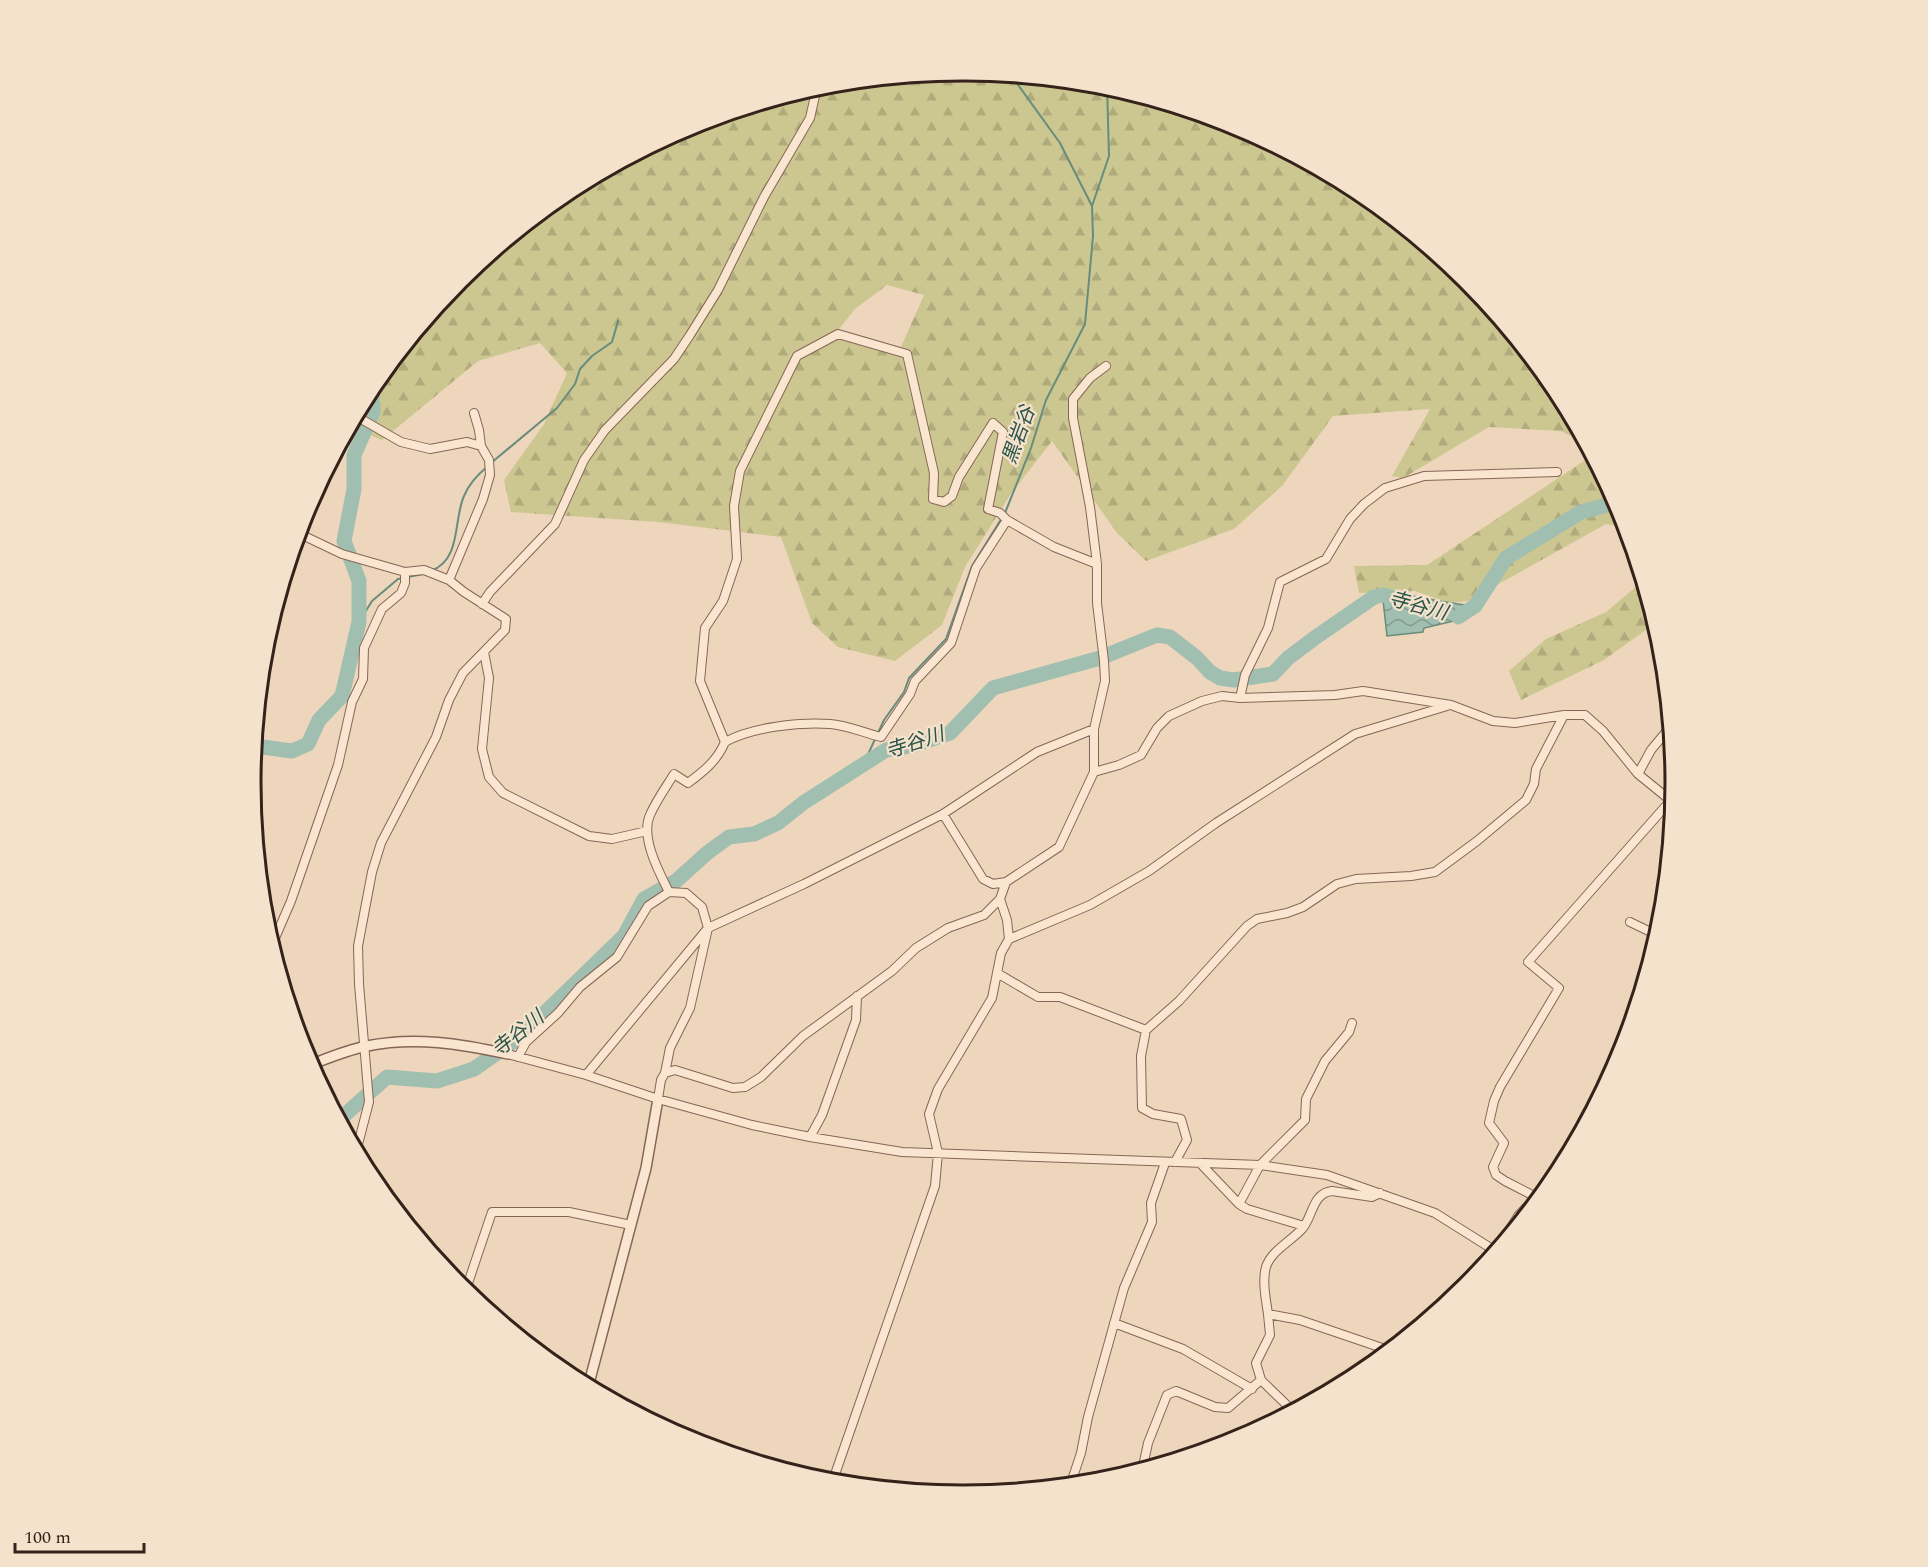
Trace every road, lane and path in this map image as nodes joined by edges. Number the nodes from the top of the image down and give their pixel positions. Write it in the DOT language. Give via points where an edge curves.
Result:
graph roads {
  1 [pos="815,97"];
  2 [pos="1106,366"];
  3 [pos="474,414"];
  4 [pos="363,420"];
  5 [pos="481,446"];
  6 [pos="1557,472"];
  7 [pos="1007,520"];
  8 [pos="307,537"];
  9 [pos="1097,564"];
  10 [pos="405,572"];
  11 [pos="449,580"];
  12 [pos="482,603"];
  13 [pos="484,652"];
  14 [pos="1240,698"];
  15 [pos="1451,705"];
  16 [pos="1564,715"];
  17 [pos="1094,729"];
  18 [pos="1665,734"];
  19 [pos="725,742"];
  20 [pos="1095,772"];
  21 [pos="1638,774"];
  22 [pos="1666,796"];
  23 [pos="1665,810"];
  24 [pos="943,814"];
  25 [pos="647,831"];
  26 [pos="1006,882"];
  27 [pos="669,892"];
  28 [pos="1000,899"];
  29 [pos="1630,922"];
  30 [pos="708,928"];
  31 [pos="278,932"];
  32 [pos="1651,932"];
  33 [pos="1009,939"];
  34 [pos="997,973"];
  35 [pos="857,996"];
  36 [pos="1352,1023"];
  37 [pos="1146,1030"];
  38 [pos="364,1046"];
  39 [pos="508,1054"];
  40 [pos="518,1057"];
  41 [pos="319,1062"];
  42 [pos="665,1072"];
  43 [pos="586,1075"];
  44 [pos="658,1099"];
  45 [pos="810,1137"];
  46 [pos="359,1140"];
  47 [pos="938,1154"];
  48 [pos="1175,1162"];
  49 [pos="1165,1163"];
  50 [pos="1200,1163"];
  51 [pos="1260,1165"];
  52 [pos="1380,1193"];
  53 [pos="1533,1195"];
  54 [pos="1239,1204"];
  55 [pos="631,1225"];
  56 [pos="1304,1226"];
  57 [pos="1491,1248"];
  58 [pos="469,1281"];
  59 [pos="1268,1314"];
  60 [pos="1114,1323"];
  61 [pos="1382,1348"];
  62 [pos="590,1378"];
  63 [pos="1261,1380"];
  64 [pos="1251,1389"];
  65 [pos="1288,1407"];
  66 [pos="1144,1463"];
  67 [pos="835,1474"];
  68 [pos="1073,1477"];
  1 -- 12 [label="street" via="810,118 690,335 674,359 605,430 584,460 555,524"];
  2 -- 9 [label="street" via="1073,399"];
  3 -- 5 [label="street"];
  4 -- 5 [label="street" via="401,442 430,449 467,442"];
  5 -- 11 [label="street" via="490,475"];
  6 -- 14 [label="street" via="1424,476 1385,488 1350,519 1326,559 1280,582 1268,628 1244,679"];
  7 -- 9 [label="street" via="1054,547"];
  7 -- 19 [label="street" via="976,568 951,643 915,681 881,737 832,724 773,727"];
  7 -- 19 [label="street" via="988,509 1004,432 993,423 959,477 952,496 944,502 933,499 934,473 907,354 838,334 797,356 740,471 734,506 737,559 723,601 705,628 700,681"];
  8 -- 10 [label="street" via="342,554"];
  9 -- 17 [label="street" via="1105,681"];
  10 -- 11 [label="street" via="424,570"];
  10 -- 31 [label="street" via="401,592 382,609 364,648 363,679 352,702 338,765"];
  11 -- 12 [label="street"];
  12 -- 13 [label="street" via="506,619 505,630"];
  13 -- 25 [label="street" via="489,678 482,749 489,777 503,793 589,836 612,838"];
  13 -- 38 [label="street" via="463,673 449,700 436,737 381,843 372,872 358,946"];
  14 -- 15 [label="street" via="1362,691"];
  14 -- 20 [label="street" via="1222,696 1202,701 1169,716 1141,755"];
  15 -- 16 [label="street" via="1493,721 1515,723"];
  15 -- 33 [label="street" via="1355,734 1149,871 1090,905"];
  16 -- 21 [label="street" via="1585,715 1604,731"];
  16 -- 37 [label="street" via="1536,769 1526,800 1477,841 1435,872 1337,884 1303,907 1257,919"];
  17 -- 20 [label="street"];
  17 -- 24 [label="street" via="1037,752"];
  18 -- 21 [label="street"];
  19 -- 25 [label="street" via="709,768 688,783 674,774 649,816"];
  20 -- 26 [label="street" via="1059,847"];
  21 -- 22 [label="street"];
  23 -- 53 [label="street" via="1528,962 1559,988 1494,1101 1489,1123 1504,1143 1493,1167 1496,1175"];
  24 -- 26 [label="street" via="983,879 993,884"];
  24 -- 30 [label="street"];
  25 -- 27 [label="street" via="655,865"];
  26 -- 28 [label="street"];
  27 -- 30 [label="street" via="686,893 702,907"];
  27 -- 40 [label="street" via="648,906 617,957 580,987 526,1042"];
  28 -- 33 [label="street"];
  28 -- 35 [label="street" via="984,915 948,928 916,948"];
  29 -- 32 [label="street"];
  30 -- 42 [label="street" via="690,1008 670,1048"];
  30 -- 43 [label="street"];
  33 -- 34 [label="street"];
  34 -- 37 [label="street" via="1038,998 1060,997"];
  34 -- 47 [label="street" via="992,999 938,1089 929,1114"];
  35 -- 42 [label="street" via="803,1036 761,1077 745,1087 733,1088 675,1070"];
  35 -- 45 [label="street" via="856,1020 822,1115"];
  36 -- 51 [label="street" via="1325,1061 1306,1099 1305,1120"];
  37 -- 48 [label="street" via="1141,1056 1142,1108 1181,1119 1187,1140"];
  38 -- 39 [label="street" via="392,1041 446,1042"];
  38 -- 41 [label="street"];
  38 -- 46 [label="street" via="369,1102"];
  39 -- 40 [label="street"];
  40 -- 43 [label="street"];
  42 -- 44 [label="street"];
  43 -- 44 [label="street"];
  44 -- 45 [label="street"];
  44 -- 55 [label="street"];
  45 -- 47 [label="street"];
  47 -- 49 [label="street"];
  47 -- 67 [label="street" via="935,1186"];
  48 -- 49 [label="street"];
  48 -- 50 [label="street"];
  49 -- 60 [label="street" via="1151,1203 1152,1222"];
  50 -- 51 [label="street"];
  50 -- 54 [label="street"];
  51 -- 52 [label="street" via="1327,1175"];
  51 -- 54 [label="street"];
  52 -- 56 [label="street" via="1372,1197 1326,1192 1313,1205"];
  52 -- 57 [label="street" via="1435,1213"];
  54 -- 56 [label="street"];
  55 -- 58 [label="street" via="569,1212 492,1212"];
  55 -- 62 [label="street"];
  56 -- 59 [label="street" via="1266,1266"];
  59 -- 61 [label="street" via="1300,1320"];
  59 -- 63 [label="street" via="1270,1335 1256,1363"];
  60 -- 64 [label="street" via="1183,1349"];
  60 -- 68 [label="street"];
  63 -- 64 [label="street"];
  63 -- 65 [label="street"];
  64 -- 66 [label="street" via="1228,1408 1215,1407 1176,1391 1167,1395"];
}
